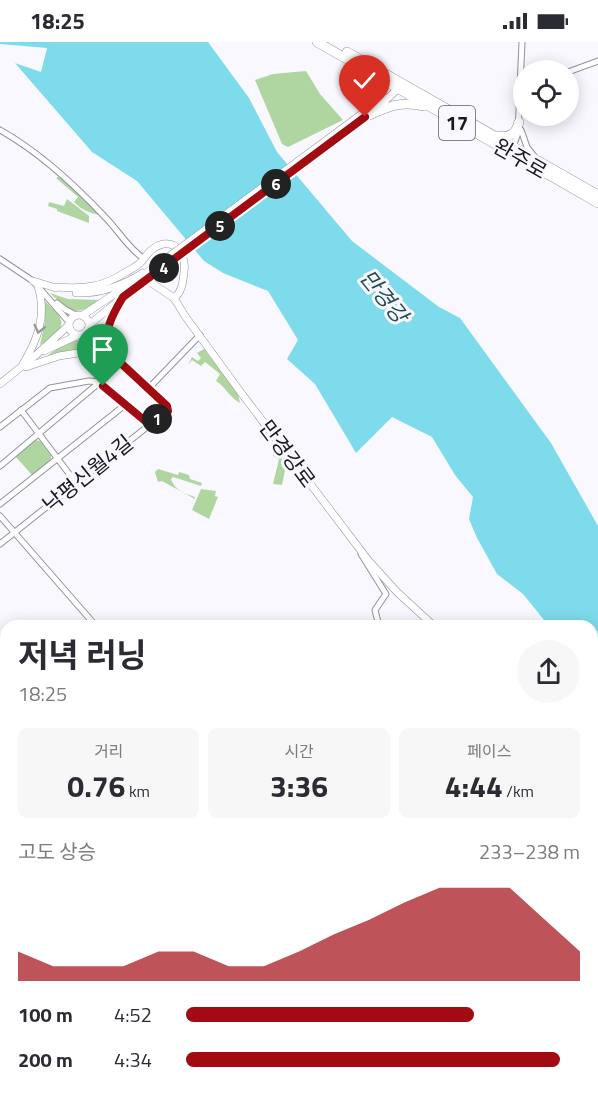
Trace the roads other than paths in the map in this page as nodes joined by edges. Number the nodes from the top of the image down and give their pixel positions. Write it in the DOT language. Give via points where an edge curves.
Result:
graph roads {
  1 [pos="317,42"];
  2 [pos="329,42"];
  3 [pos="522,42"];
  4 [pos="522,60"];
  5 [pos="598,61"];
  6 [pos="579,68"];
  7 [pos="374,75"];
  8 [pos="399,86"];
  9 [pos="383,98"];
  10 [pos="430,108"];
  11 [pos="359,120"];
  12 [pos="518,126"];
  13 [pos="519,126"];
  14 [pos="520,126"];
  15 [pos="0,130"];
  16 [pos="495,136"];
  17 [pos="511,150"];
  18 [pos="541,164"];
  19 [pos="598,195"];
  20 [pos="598,203"];
  21 [pos="0,259"];
  22 [pos="143,259"];
  23 [pos="147,274"];
  24 [pos="116,278"];
  25 [pos="36,284"];
  26 [pos="55,287"];
  27 [pos="123,297"];
  28 [pos="174,298"];
  29 [pos="80,315"];
  30 [pos="69,324"];
  31 [pos="90,325"];
  32 [pos="80,335"];
  33 [pos="200,335"];
  34 [pos="107,350"];
  35 [pos="36,356"];
  36 [pos="21,368"];
  37 [pos="100,382"];
  38 [pos="0,384"];
  39 [pos="148,389"];
  40 [pos="125,405"];
  41 [pos="21,410"];
  42 [pos="150,425"];
  43 [pos="0,427"];
  44 [pos="39,434"];
  45 [pos="57,458"];
  46 [pos="0,466"];
  47 [pos="76,483"];
  48 [pos="0,504"];
  49 [pos="0,516"];
  50 [pos="14,533"];
  51 [pos="0,544"];
  52 [pos="356,545"];
  53 [pos="91,620"];
  54 [pos="378,620"];
  55 [pos="428,620"];
  1 -- 7 [label="main road, 완주로 / 17"];
  2 -- 8 [label="main road, 완주로 / 17"];
  3 -- 4 [label="street"];
  5 -- 6 [label="street"];
  7 -- 8 [label="main road, 완주로 / 17"];
  7 -- 9 [label="street"];
  8 -- 9 [label="street"];
  8 -- 10 [label="main road, 완주로 / 17"];
  8 -- 11 [label="street"];
  8 -- 16 [label="main road, 완주로 / 17"];
  9 -- 11 [label="street"];
  10 -- 11 [label="main road" via="403,103"];
  10 -- 17 [label="main road, 완주로 / 17"];
  11 -- 23 [label="street, bridge"];
  12 -- 16 [label="main road" via="513,135"];
  13 -- 17 [label="street"];
  14 -- 18 [label="street" via="527,147"];
  15 -- 22 [label="street" via="46,162"];
  16 -- 17 [label="main road, 완주로 / 17"];
  17 -- 18 [label="main road, 완주로 / 17"];
  17 -- 20 [label="main road, 완주로 / 17"];
  18 -- 19 [label="main road, 완주로 / 17"];
  21 -- 25 [label="street"];
  22 -- 23 [label="street"];
  22 -- 24 [label="street"];
  22 -- 28 [label="street" via="161,244 173,245 180,251 185,261 184,277"];
  23 -- 24 [label="street"];
  23 -- 26 [label="street" via="100,292 71,293"];
  23 -- 27 [label="street"];
  23 -- 28 [label="street, 만경강로"];
  23 -- 29 [label="street"];
  24 -- 26 [label="street" via="90,288"];
  25 -- 26 [label="street"];
  25 -- 29 [label="street" via="61,306"];
  25 -- 30 [label="street"];
  25 -- 36 [label="street, one-way" via="42,306 40,327 36,343"];
  27 -- 31 [label="street"];
  27 -- 34 [label="street" via="109,323"];
  28 -- 33 [label="street, 만경강로"];
  29 -- 30 [label="street"];
  29 -- 31 [label="street"];
  30 -- 32 [label="street" via="71,332"];
  30 -- 35 [label="street"];
  31 -- 32 [label="street"];
  31 -- 34 [label="street, 낙평신월4길"];
  32 -- 34 [label="street, 낙평신월4길"];
  32 -- 35 [label="street"];
  33 -- 39 [label="street"];
  33 -- 52 [label="street, 만경강로"];
  34 -- 36 [label="street" via="59,356"];
  34 -- 39 [label="street, 낙평신월4길"];
  35 -- 36 [label="street"];
  36 -- 38 [label="street"];
  37 -- 40 [label="street"];
  37 -- 41 [label="street" via="50,388"];
  37 -- 44 [label="street"];
  39 -- 42 [label="street, 낙평신월4길" via="168,409"];
  40 -- 42 [label="street"];
  40 -- 45 [label="street"];
  41 -- 43 [label="street"];
  41 -- 44 [label="street"];
  42 -- 47 [label="street, 낙평신월4길"];
  44 -- 45 [label="street"];
  44 -- 46 [label="street"];
  45 -- 47 [label="street"];
  45 -- 48 [label="street"];
  47 -- 50 [label="street, 낙평신월4길"];
  49 -- 50 [label="street"];
  50 -- 51 [label="street, 낙평신월4길"];
  50 -- 53 [label="street"];
  52 -- 54 [label="street" via="386,594 375,610"];
  52 -- 55 [label="street, 만경강로"];
}
